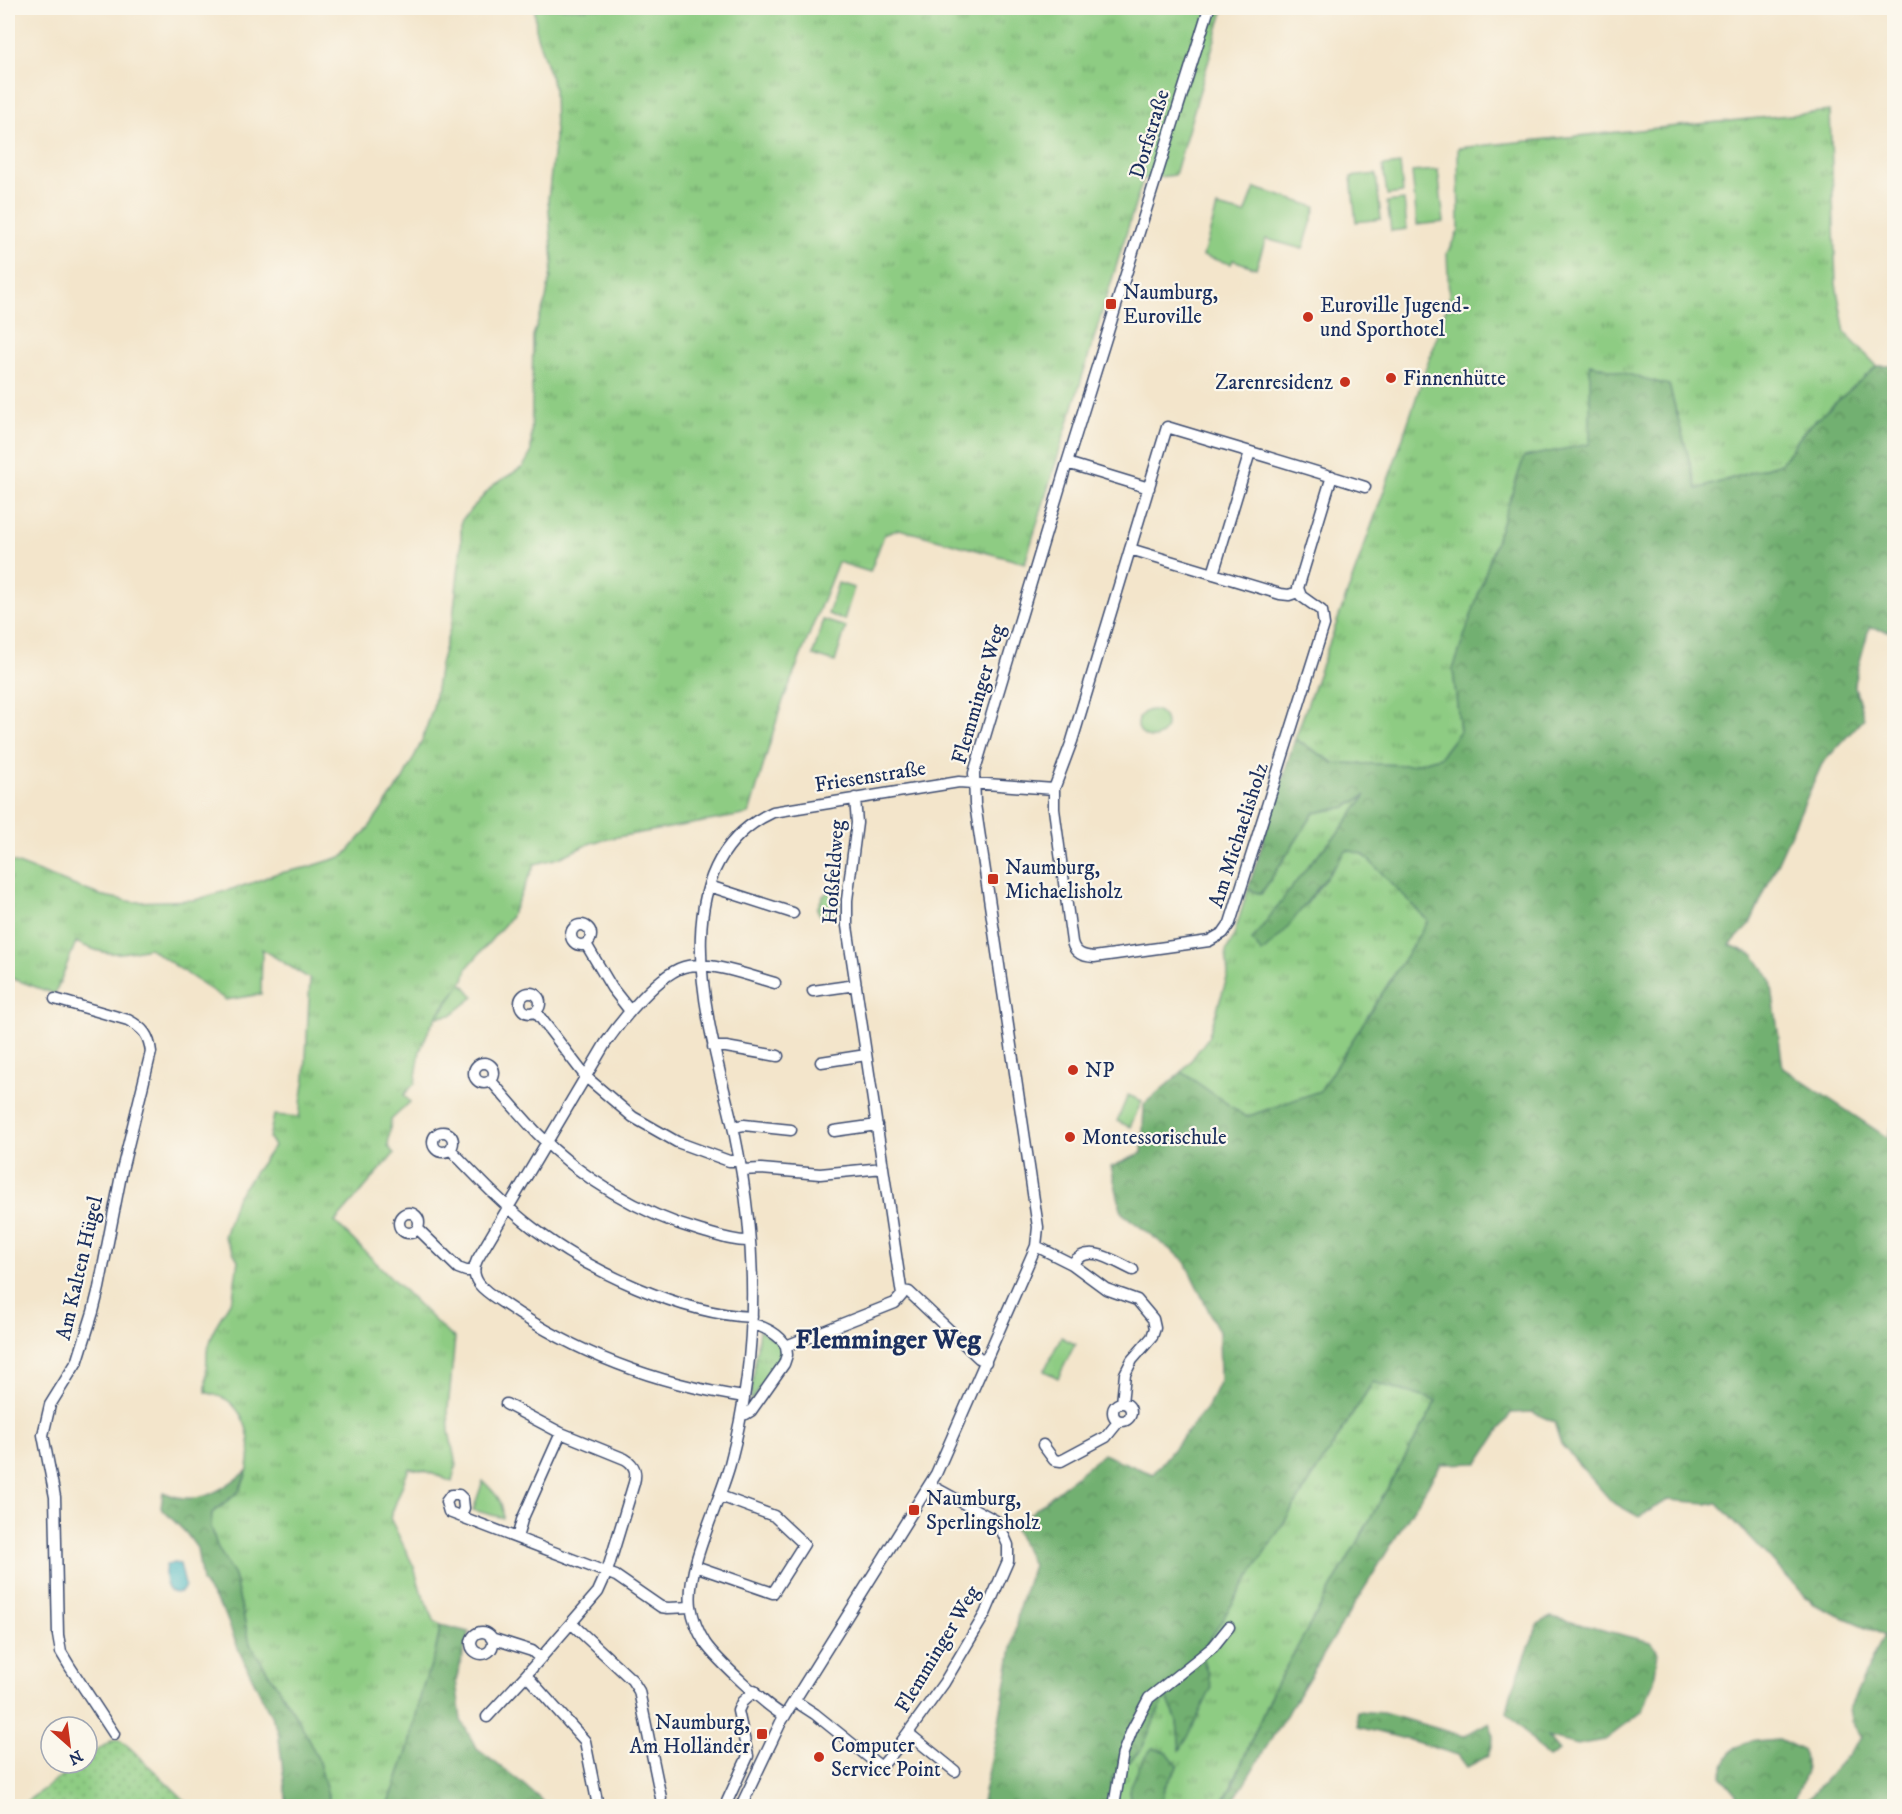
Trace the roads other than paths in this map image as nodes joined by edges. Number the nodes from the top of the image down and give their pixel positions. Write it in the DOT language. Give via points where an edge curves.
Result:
graph roads {
  1 [pos="1209,8"];
  2 [pos="1127,273"];
  3 [pos="1250,452"];
  4 [pos="1067,463"];
  5 [pos="1332,476"];
  6 [pos="1365,487"];
  7 [pos="1149,488"];
  8 [pos="1130,549"];
  9 [pos="1213,574"];
  10 [pos="1298,592"];
  11 [pos="973,783"];
  12 [pos="1054,789"];
  13 [pos="855,798"];
  14 [pos="709,886"];
  15 [pos="793,913"];
  16 [pos="586,944"];
  17 [pos="702,966"];
  18 [pos="775,983"];
  19 [pos="856,985"];
  20 [pos="813,991"];
  21 [pos="55,999"];
  22 [pos="630,1011"];
  23 [pos="536,1012"];
  24 [pos="712,1047"];
  25 [pos="866,1055"];
  26 [pos="778,1056"];
  27 [pos="821,1062"];
  28 [pos="586,1077"];
  29 [pos="491,1081"];
  30 [pos="877,1125"];
  31 [pos="733,1127"];
  32 [pos="791,1130"];
  33 [pos="834,1131"];
  34 [pos="547,1142"];
  35 [pos="450,1149"];
  36 [pos="741,1166"];
  37 [pos="883,1168"];
  38 [pos="508,1207"];
  39 [pos="418,1229"];
  40 [pos="750,1241"];
  41 [pos="1036,1246"];
  42 [pos="1072,1264"];
  43 [pos="1133,1270"];
  44 [pos="474,1271"];
  45 [pos="902,1291"];
  46 [pos="752,1321"];
  47 [pos="786,1346"];
  48 [pos="986,1362"];
  49 [pos="744,1398"];
  50 [pos="506,1404"];
  51 [pos="741,1415"];
  52 [pos="561,1433"];
  53 [pos="1043,1445"];
  54 [pos="930,1485"];
  55 [pos="720,1496"];
  56 [pos="461,1516"];
  57 [pos="517,1538"];
  58 [pos="695,1566"];
  59 [pos="607,1572"];
  60 [pos="691,1607"];
  61 [pos="571,1623"];
  62 [pos="1229,1627"];
  63 [pos="491,1638"];
  64 [pos="540,1658"];
  65 [pos="525,1675"];
  66 [pos="754,1691"];
  67 [pos="795,1701"];
  68 [pos="785,1716"];
  69 [pos="487,1717"];
  70 [pos="908,1733"];
  71 [pos="114,1734"];
  72 [pos="955,1771"];
  73 [pos="661,1798"];
  74 [pos="598,1806"];
  75 [pos="725,1806"];
  76 [pos="741,1806"];
  77 [pos="1114,1806"];
  1 -- 2 [label="street, Dorfstraße"];
  2 -- 4 [label="street, Flemminger Weg"];
  3 -- 5 [label="street, Am Michaelisholz"];
  3 -- 7 [label="street, Am Michaelisholz" via="1167,428"];
  3 -- 9 [label="street"];
  4 -- 7 [label="street"];
  4 -- 11 [label="street, Flemminger Weg" via="977,756"];
  5 -- 6 [label="street, Am Michaelisholz"];
  5 -- 10 [label="street"];
  7 -- 8 [label="street, Am Michaelisholz"];
  8 -- 9 [label="street"];
  8 -- 12 [label="street, Am Michaelisholz" via="1066,762"];
  9 -- 10 [label="street" via="1280,594"];
  10 -- 12 [label="street, Am Michaelisholz" via="1320,608 1324,625 1235,912 1223,933 1203,942 1094,957 1079,954 1070,932 1055,828"];
  11 -- 12 [label="street"];
  11 -- 13 [label="street, Friesenstraße" via="948,783"];
  11 -- 41 [label="street, Flemminger Weg" via="1038,1227"];
  13 -- 14 [label="street, Friesenstraße" via="773,812 750,824 731,842"];
  13 -- 19 [label="street, Hoßfeldweg" via="857,823 847,915"];
  14 -- 15 [label="street"];
  14 -- 17 [label="street, Friesenstraße" via="702,924"];
  16 -- 22 [label="street"];
  17 -- 18 [label="street"];
  17 -- 22 [label="street" via="681,967"];
  17 -- 24 [label="street, Friesenstraße"];
  19 -- 20 [label="street"];
  19 -- 25 [label="street, Hoßfeldweg"];
  21 -- 71 [label="street, Am Kalten Hügel" via="139,1026 146,1032 151,1052 93,1312 78,1360 50,1405 43,1435 55,1497 58,1635 62,1652"];
  22 -- 28 [label="street"];
  23 -- 28 [label="street"];
  24 -- 26 [label="street"];
  24 -- 31 [label="street, Friesenstraße"];
  25 -- 27 [label="street"];
  25 -- 30 [label="street, Hoßfeldweg"];
  28 -- 34 [label="street"];
  28 -- 36 [label="street" via="654,1130"];
  29 -- 34 [label="street"];
  30 -- 33 [label="street"];
  30 -- 37 [label="street, Hoßfeldweg"];
  31 -- 32 [label="street"];
  31 -- 36 [label="street, Friesenstraße"];
  34 -- 38 [label="street"];
  34 -- 40 [label="street" via="598,1182 642,1208 693,1229"];
  35 -- 38 [label="street"];
  36 -- 37 [label="street" via="820,1174"];
  36 -- 40 [label="street, Friesenstraße"];
  37 -- 45 [label="street, Hoßfeldweg"];
  38 -- 44 [label="street"];
  38 -- 46 [label="street" via="557,1244 618,1279 688,1305"];
  39 -- 44 [label="street" via="458,1268"];
  40 -- 46 [label="street, Friesenstraße"];
  41 -- 42 [label="street"];
  41 -- 48 [label="street, Flemminger Weg"];
  42 -- 43 [label="street" via="1085,1253 1094,1252"];
  42 -- 53 [label="street" via="1106,1289 1137,1300 1154,1323 1152,1337 1125,1374 1122,1403 1130,1406 1131,1415 1125,1421 1119,1421 1106,1437 1061,1461 1054,1460"];
  44 -- 49 [label="street" via="476,1281 492,1295 594,1355 665,1380"];
  45 -- 47 [label="street" via="895,1303"];
  45 -- 48 [label="street" via="909,1292"];
  46 -- 47 [label="street"];
  46 -- 49 [label="street, Friesenstraße"];
  47 -- 51 [label="street" via="784,1364 751,1411"];
  48 -- 54 [label="street, Flemminger Weg"];
  49 -- 51 [label="street, Friesenstraße"];
  50 -- 52 [label="street"];
  51 -- 55 [label="street, Friesenstraße"];
  52 -- 57 [label="street"];
  52 -- 59 [label="street" via="626,1459 635,1470"];
  54 -- 67 [label="street, Flemminger Weg"];
  54 -- 70 [label="street, Flemminger Weg" via="998,1522 1009,1556 978,1628"];
  55 -- 58 [label="street, Friesenstraße"];
  55 -- 58 [label="street" via="774,1516 804,1544 773,1593"];
  56 -- 57 [label="street"];
  57 -- 59 [label="street"];
  58 -- 60 [label="street, Friesenstraße"];
  59 -- 60 [label="street" via="661,1607"];
  59 -- 61 [label="street" via="598,1592"];
  60 -- 66 [label="street" via="706,1644"];
  61 -- 64 [label="street"];
  61 -- 73 [label="street" via="639,1691"];
  62 -- 77 [label="street" via="1213,1647 1149,1698 1123,1753"];
  63 -- 64 [label="street" via="532,1651"];
  64 -- 65 [label="street"];
  65 -- 69 [label="street"];
  65 -- 74 [label="street" via="585,1741"];
  66 -- 68 [label="street"];
  66 -- 75 [label="street" via="738,1711 748,1756"];
  67 -- 68 [label="street, Flemminger Weg"];
  67 -- 70 [label="street, Flemminger Weg" via="881,1767"];
  68 -- 76 [label="street, Flemminger Weg"];
  70 -- 72 [label="street, Flemminger Weg"];
}
